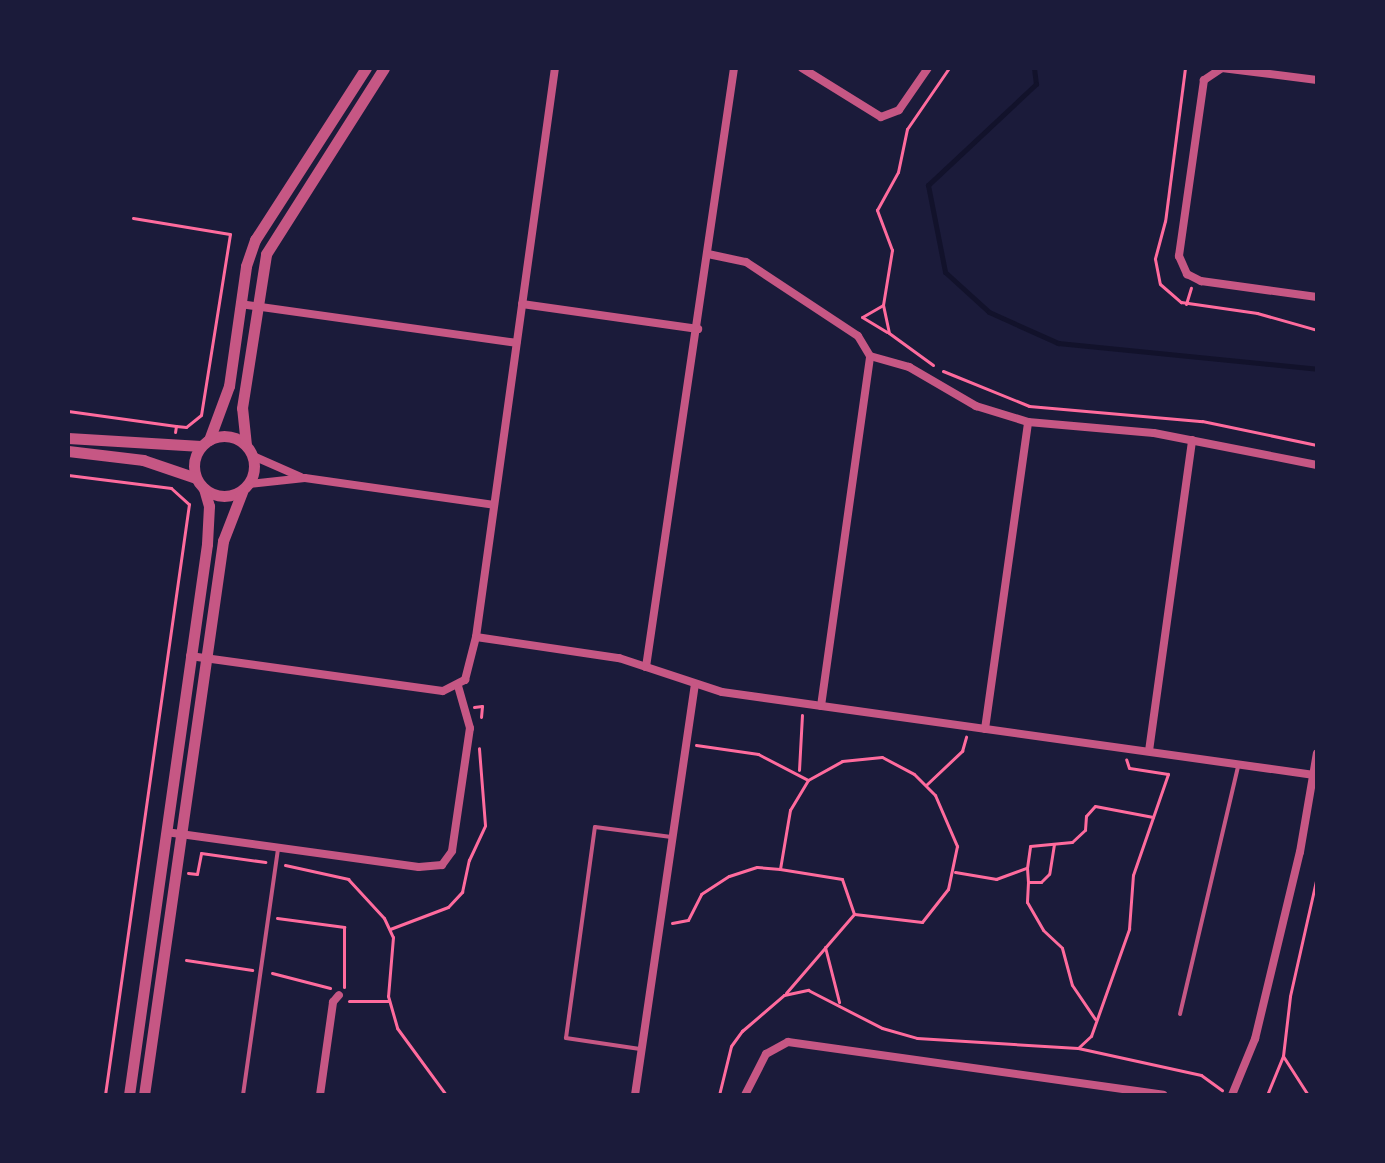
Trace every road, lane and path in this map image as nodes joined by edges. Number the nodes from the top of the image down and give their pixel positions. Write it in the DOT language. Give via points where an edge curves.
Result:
graph roads {
  1 [pos="366,68"];
  2 [pos="384,68"];
  3 [pos="555,68"];
  4 [pos="734,68"];
  5 [pos="802,68"];
  6 [pos="928,68"];
  7 [pos="949,68"];
  8 [pos="1185,68"];
  9 [pos="1222,68"];
  10 [pos="1317,80"];
  11 [pos="133,218"];
  12 [pos="708,254"];
  13 [pos="1194,279"];
  14 [pos="1317,297"];
  15 [pos="240,304"];
  16 [pos="522,304"];
  17 [pos="1186,304"];
  18 [pos="883,305"];
  19 [pos="255,306"];
  20 [pos="698,329"];
  21 [pos="1317,330"];
  22 [pos="889,333"];
  23 [pos="516,343"];
  24 [pos="870,356"];
  25 [pos="68,411"];
  26 [pos="1028,422"];
  27 [pos="176,426"];
  28 [pos="68,438"];
  29 [pos="1192,440"];
  30 [pos="205,443"];
  31 [pos="246,445"];
  32 [pos="1317,445"];
  33 [pos="173,448"];
  34 [pos="68,451"];
  35 [pos="253,456"];
  36 [pos="1317,465"];
  37 [pos="169,467"];
  38 [pos="68,475"];
  39 [pos="196,478"];
  40 [pos="305,478"];
  41 [pos="167,487"];
  42 [pos="245,488"];
  43 [pos="204,489"];
  44 [pos="494,505"];
  45 [pos="476,637"];
  46 [pos="190,656"];
  47 [pos="205,658"];
  48 [pos="646,667"];
  49 [pos="695,685"];
  50 [pos="458,686"];
  51 [pos="804,703"];
  52 [pos="821,706"];
  53 [pos="968,726"];
  54 [pos="985,729"];
  55 [pos="685,743"];
  56 [pos="1128,749"];
  57 [pos="1149,751"];
  58 [pos="1317,753"];
  59 [pos="1238,764"];
  60 [pos="800,773"];
  61 [pos="1314,775"];
  62 [pos="808,780"];
  63 [pos="926,785"];
  64 [pos="1154,817"];
  65 [pos="166,832"];
  66 [pos="181,835"];
  67 [pos="671,837"];
  68 [pos="1054,844"];
  69 [pos="278,848"];
  70 [pos="276,863"];
  71 [pos="138,866"];
  72 [pos="1027,868"];
  73 [pos="160,869"];
  74 [pos="780,869"];
  75 [pos="176,872"];
  76 [pos="955,872"];
  77 [pos="1317,876"];
  78 [pos="1028,882"];
  79 [pos="854,914"];
  80 [pos="269,917"];
  81 [pos="660,922"];
  82 [pos="825,947"];
  83 [pos="186,960"];
  84 [pos="261,971"];
  85 [pos="339,995"];
  86 [pos="784,995"];
  87 [pos="389,1001"];
  88 [pos="839,1004"];
  89 [pos="1180,1014"];
  90 [pos="1095,1019"];
  91 [pos="1078,1048"];
  92 [pos="642,1049"];
  93 [pos="1283,1056"];
  94 [pos="105,1095"];
  95 [pos="129,1095"];
  96 [pos="144,1095"];
  97 [pos="243,1095"];
  98 [pos="320,1095"];
  99 [pos="446,1095"];
  100 [pos="635,1095"];
  101 [pos="719,1095"];
  102 [pos="745,1095"];
  103 [pos="1163,1095"];
  104 [pos="1230,1095"];
  105 [pos="1267,1095"];
  106 [pos="1308,1095"];
  1 -- 15 [label="street" via="255,240"];
  2 -- 19 [label="street" via="276,232"];
  3 -- 16 [label="street"];
  4 -- 12 [label="street"];
  5 -- 6 [label="street" via="867,112 887,117 904,105"];
  7 -- 18 [label="path" via="907,129 898,172 877,210 892,250"];
  8 -- 17 [label="path" via="1155,259 1167,293"];
  9 -- 10 [label="street"];
  9 -- 13 [label="street" via="1202,85 1179,246 1183,269"];
  11 -- 27 [label="path" via="230,234 201,415 186,427"];
  12 -- 20 [label="street"];
  12 -- 24 [label="street" via="754,267 858,336"];
  13 -- 14 [label="street"];
  13 -- 17 [label="path"];
  15 -- 19 [label="street"];
  15 -- 30 [label="street" via="229,386"];
  16 -- 20 [label="street"];
  16 -- 23 [label="street"];
  17 -- 21 [label="path" via="1257,313"];
  18 -- 22 [label="path"];
  18 -- 22 [label="path" via="862,317"];
  19 -- 23 [label="street"];
  19 -- 31 [label="street" via="242,408"];
  20 -- 48 [label="street"];
  22 -- 32 [label="path" via="938,368 1015,402 1202,421"];
  23 -- 44 [label="street"];
  24 -- 26 [label="street" via="909,367 976,406"];
  24 -- 52 [label="street"];
  25 -- 27 [label="path"];
  26 -- 29 [label="street"];
  26 -- 54 [label="street"];
  27 -- 33 [label="path"];
  28 -- 33 [label="street"];
  29 -- 36 [label="street"];
  29 -- 57 [label="street"];
  30 -- 31 [label="street" via="228,436"];
  30 -- 33 [label="street"];
  30 -- 39 [label="street" via="194,461"];
  31 -- 35 [label="street"];
  34 -- 37 [label="street"];
  35 -- 40 [label="street"];
  35 -- 42 [label="street"];
  37 -- 39 [label="street"];
  37 -- 41 [label="path"];
  38 -- 41 [label="path"];
  39 -- 43 [label="street"];
  40 -- 42 [label="street"];
  40 -- 44 [label="street"];
  41 -- 71 [label="path" via="189,504"];
  42 -- 43 [label="street" via="222,497"];
  42 -- 47 [label="street" via="223,541"];
  43 -- 46 [label="street" via="208,527"];
  44 -- 45 [label="street"];
  45 -- 48 [label="street" via="619,658"];
  45 -- 50 [label="street" via="468,673"];
  46 -- 47 [label="street"];
  46 -- 65 [label="street"];
  47 -- 50 [label="street" via="443,691"];
  47 -- 66 [label="street"];
  48 -- 49 [label="street"];
  49 -- 51 [label="street"];
  49 -- 55 [label="street"];
  50 -- 69 [label="street" via="470,728 446,862 419,867"];
  51 -- 52 [label="street"];
  51 -- 60 [label="path" via="797,749"];
  52 -- 53 [label="street"];
  53 -- 54 [label="street"];
  53 -- 63 [label="path" via="964,748"];
  54 -- 56 [label="street"];
  55 -- 60 [label="path" via="758,754"];
  55 -- 67 [label="street"];
  56 -- 57 [label="street"];
  56 -- 64 [label="path" via="1127,767 1168,774"];
  57 -- 59 [label="street"];
  58 -- 61 [label="street"];
  59 -- 61 [label="street"];
  59 -- 89 [label="lane"];
  60 -- 62 [label="path"];
  61 -- 104 [label="street" via="1255,1039"];
  62 -- 63 [label="path" via="842,761 875,756 903,767"];
  62 -- 74 [label="path" via="790,810"];
  63 -- 76 [label="path" via="950,821 957,846"];
  64 -- 68 [label="path" via="1095,806 1081,835"];
  64 -- 90 [label="path" via="1133,875 1129,929"];
  65 -- 66 [label="street"];
  65 -- 73 [label="street"];
  66 -- 69 [label="street"];
  66 -- 75 [label="street"];
  67 -- 81 [label="street"];
  67 -- 92 [label="lane" via="595,827 566,1038"];
  68 -- 72 [label="path" via="1030,846"];
  68 -- 78 [label="path" via="1047,879"];
  69 -- 70 [label="lane"];
  70 -- 75 [label="path" via="201,853 197,874"];
  70 -- 80 [label="lane"];
  70 -- 87 [label="path" via="337,874 373,903 393,937"];
  71 -- 73 [label="path"];
  71 -- 94 [label="path"];
  72 -- 76 [label="path" via="1000,879"];
  72 -- 78 [label="path"];
  73 -- 95 [label="street"];
  74 -- 79 [label="path" via="842,879"];
  74 -- 81 [label="path" via="741,870 701,894 688,920"];
  75 -- 96 [label="street"];
  76 -- 79 [label="path" via="942,902 922,922"];
  77 -- 93 [label="path" via="1290,996"];
  78 -- 90 [label="path" via="1027,902 1043,930 1062,948 1072,985"];
  79 -- 82 [label="path"];
  80 -- 84 [label="lane"];
  80 -- 85 [label="path" via="344,927 341,953 346,970"];
  81 -- 92 [label="street"];
  82 -- 86 [label="path"];
  82 -- 88 [label="path"];
  83 -- 84 [label="path"];
  84 -- 85 [label="path" via="309,981"];
  84 -- 97 [label="lane"];
  85 -- 87 [label="path" via="355,1003"];
  85 -- 98 [label="street" via="333,1002"];
  86 -- 88 [label="path" via="808,990"];
  86 -- 101 [label="path" via="734,1040"];
  87 -- 99 [label="path" via="402,1040"];
  88 -- 91 [label="path" via="882,1028 917,1038"];
  90 -- 91 [label="path" via="1091,1036"];
  91 -- 104 [label="path" via="1201,1075"];
  92 -- 100 [label="street"];
  93 -- 105 [label="path"];
  93 -- 106 [label="path"];
  102 -- 103 [label="street" via="766,1054 788,1042"];
}
